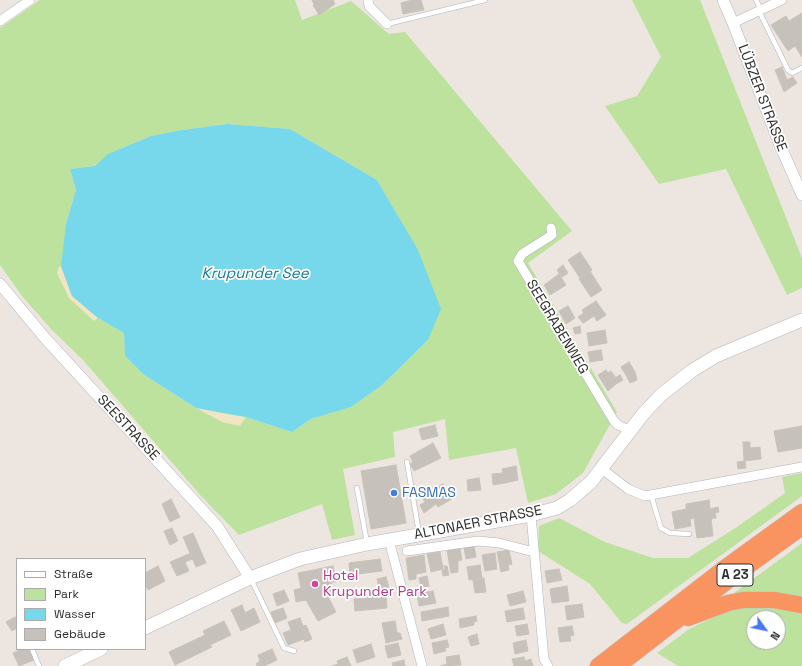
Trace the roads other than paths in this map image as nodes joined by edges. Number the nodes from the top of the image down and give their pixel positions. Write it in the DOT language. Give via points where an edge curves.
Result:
graph roads {
  1 [pos="30,0"];
  2 [pos="368,0"];
  3 [pos="485,0"];
  4 [pos="723,0"];
  5 [pos="756,0"];
  6 [pos="782,0"];
  7 [pos="760,10"];
  8 [pos="0,21"];
  9 [pos="733,23"];
  10 [pos="387,24"];
  11 [pos="802,68"];
  12 [pos="802,195"];
  13 [pos="551,228"];
  14 [pos="0,284"];
  15 [pos="802,320"];
  16 [pos="630,430"];
  17 [pos="407,462"];
  18 [pos="802,467"];
  19 [pos="602,469"];
  20 [pos="357,488"];
  21 [pos="651,495"];
  22 [pos="802,512"];
  23 [pos="531,515"];
  24 [pos="802,527"];
  25 [pos="419,534"];
  26 [pos="689,534"];
  27 [pos="389,540"];
  28 [pos="367,544"];
  29 [pos="407,551"];
  30 [pos="534,552"];
  31 [pos="250,578"];
  32 [pos="802,605"];
  33 [pos="670,625"];
  34 [pos="146,628"];
  35 [pos="32,650"];
  36 [pos="99,650"];
  37 [pos="294,651"];
  38 [pos="71,665"];
  39 [pos="38,666"];
  40 [pos="422,666"];
  41 [pos="548,666"];
  42 [pos="598,666"];
  43 [pos="618,666"];
  1 -- 8 [label="street"];
  2 -- 10 [label="street" via="370,6"];
  3 -- 10 [label="lane"];
  4 -- 9 [label="street, LÜBZER STRASSE"];
  5 -- 7 [label="lane"];
  6 -- 7 [label="street"];
  7 -- 9 [label="street"];
  7 -- 11 [label="lane" via="788,70 792,73"];
  9 -- 12 [label="street, LÜBZER STRASSE"];
  13 -- 16 [label="street, SEEGRABENWEG" via="552,235 522,254 518,261 614,421"];
  14 -- 31 [label="street, SEESTRASSE" via="45,338 217,526"];
  15 -- 16 [label="main road, ALTONAER STRASSE" via="716,356 694,370 662,394"];
  16 -- 19 [label="main road, ALTONAER STRASSE"];
  17 -- 25 [label="lane"];
  18 -- 21 [label="street"];
  19 -- 21 [label="street" via="628,489 644,496"];
  19 -- 23 [label="main road, ALTONAER STRASSE" via="592,482 570,500 557,508"];
  20 -- 28 [label="lane"];
  21 -- 26 [label="lane" via="661,528 670,533"];
  22 -- 42 [label="highway, A 23"];
  23 -- 25 [label="main road, ALTONAER STRASSE"];
  23 -- 30 [label="street"];
  24 -- 33 [label="highway, A 23"];
  25 -- 27 [label="main road, ALTONAER STRASSE"];
  27 -- 28 [label="main road, ALTONAER STRASSE"];
  27 -- 40 [label="street"];
  28 -- 31 [label="main road, ALTONAER STRASSE" via="300,559"];
  29 -- 30 [label="street" via="478,541 499,543"];
  30 -- 41 [label="street" via="544,659"];
  31 -- 34 [label="main road, ALTONAER STRASSE"];
  31 -- 37 [label="lane" via="284,648"];
  32 -- 33 [label="highway" via="774,600 743,600 728,603"];
  33 -- 43 [label="highway, A 23"];
  35 -- 39 [label="lane"];
  36 -- 38 [label="main road"];
}
